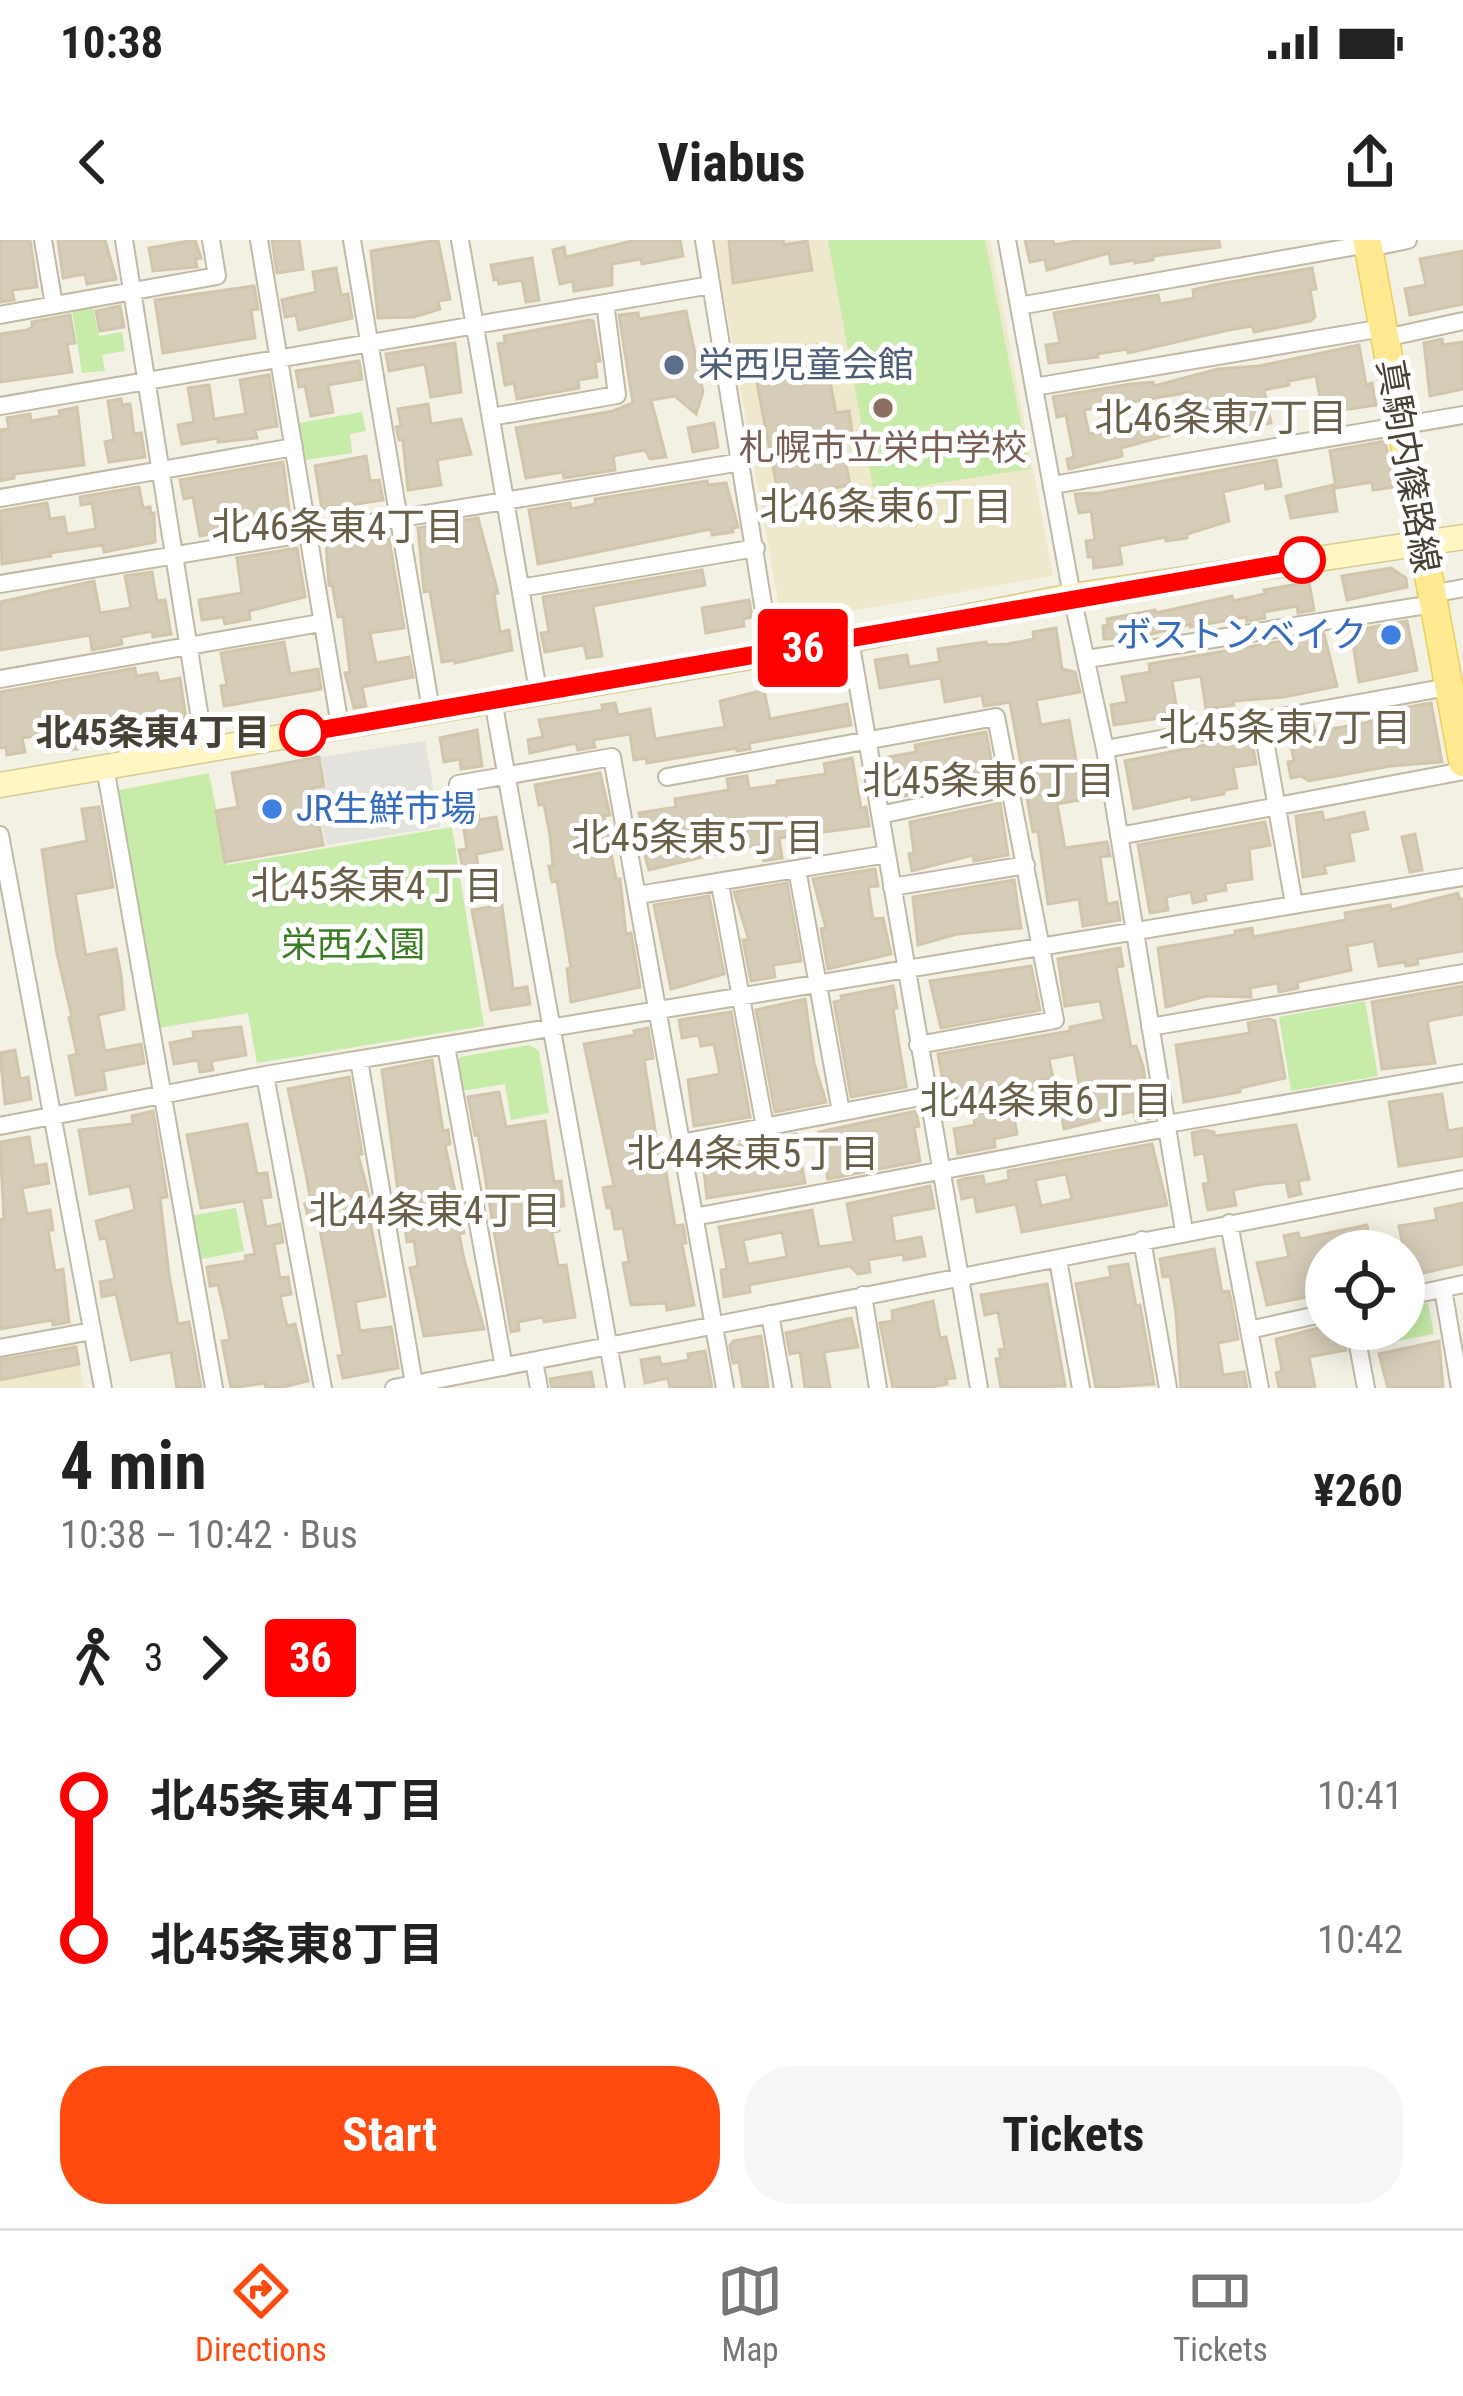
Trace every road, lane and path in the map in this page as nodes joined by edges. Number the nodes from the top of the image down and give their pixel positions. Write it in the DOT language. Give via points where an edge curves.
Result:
graph roads {
  1 [pos="43,240"];
  2 [pos="124,240"];
  3 [pos="211,240"];
  4 [pos="259,240"];
  5 [pos="352,240"];
  6 [pos="460,240"];
  7 [pos="704,240"];
  8 [pos="1006,240"];
  9 [pos="1408,240"];
  10 [pos="1368,244"];
  11 [pos="711,285"];
  12 [pos="132,292"];
  13 [pos="605,303"];
  14 [pos="54,305"];
  15 [pos="1018,306"];
  16 [pos="0,315"];
  17 [pos="1463,321"];
  18 [pos="474,326"];
  19 [pos="1384,333"];
  20 [pos="370,340"];
  21 [pos="278,357"];
  22 [pos="146,381"];
  23 [pos="1034,387"];
  24 [pos="0,406"];
  25 [pos="1463,415"];
  26 [pos="491,417"];
  27 [pos="1402,427"];
  28 [pos="294,447"];
  29 [pos="741,462"];
  30 [pos="160,470"];
  31 [pos="1053,485"];
  32 [pos="0,498"];
  33 [pos="505,500"];
  34 [pos="399,518"];
  35 [pos="307,534"];
  36 [pos="1463,537"];
  37 [pos="1422,540"];
  38 [pos="757,548"];
  39 [pos="174,556"];
  40 [pos="0,584"];
  41 [pos="520,588"];
  42 [pos="1463,588"];
  43 [pos="1072,596"];
  44 [pos="1432,599"];
  45 [pos="320,623"];
  46 [pos="850,640"];
  47 [pos="188,645"];
  48 [pos="771,654"];
  49 [pos="1087,659"];
  50 [pos="0,679"];
  51 [pos="1453,681"];
  52 [pos="538,692"];
  53 [pos="493,700"];
  54 [pos="431,710"];
  55 [pos="1261,718"];
  56 [pos="340,726"];
  57 [pos="868,743"];
  58 [pos="1105,749"];
  59 [pos="205,750"];
  60 [pos="105,767"];
  61 [pos="1463,767"];
  62 [pos="507,775"];
  63 [pos="667,777"];
  64 [pos="458,784"];
  65 [pos="0,785"];
  66 [pos="1010,787"];
  67 [pos="1277,808"];
  68 [pos="880,815"];
  69 [pos="0,835"];
  70 [pos="1119,836"];
  71 [pos="886,854"];
  72 [pos="1026,865"];
  73 [pos="797,869"];
  74 [pos="1463,877"];
  75 [pos="720,884"];
  76 [pos="892,887"];
  77 [pos="638,895"];
  78 [pos="1294,904"];
  79 [pos="1137,934"];
  80 [pos="1042,949"];
  81 [pos="22,953"];
  82 [pos="0,957"];
  83 [pos="907,971"];
  84 [pos="1463,973"];
  85 [pos="818,982"];
  86 [pos="740,995"];
  87 [pos="658,1009"];
  88 [pos="553,1028"];
  89 [pos="1150,1028"];
  90 [pos="918,1045"];
  91 [pos="446,1046"];
  92 [pos="359,1060"];
  93 [pos="1463,1073"];
  94 [pos="265,1075"];
  95 [pos="162,1095"];
  96 [pos="926,1096"];
  97 [pos="841,1112"];
  98 [pos="53,1116"];
  99 [pos="0,1126"];
  100 [pos="1167,1126"];
  101 [pos="765,1127"];
  102 [pos="681,1143"];
  103 [pos="939,1173"];
  104 [pos="1463,1179"];
  105 [pos="694,1217"];
  106 [pos="1229,1223"];
  107 [pos="1184,1231"];
  108 [pos="1142,1240"];
  109 [pos="1058,1260"];
  110 [pos="960,1280"];
  111 [pos="1463,1285"];
  112 [pos="1443,1289"];
  113 [pos="1425,1293"];
  114 [pos="863,1295"];
  115 [pos="770,1314"];
  116 [pos="1305,1318"];
  117 [pos="713,1325"];
  118 [pos="1249,1330"];
  119 [pos="92,1331"];
  120 [pos="609,1347"];
  121 [pos="0,1348"];
  122 [pos="1359,1350"];
  123 [pos="534,1361"];
  124 [pos="504,1367"];
  125 [pos="414,1384"];
  126 [pos="440,1384"];
  127 [pos="103,1388"];
  128 [pos="214,1388"];
  129 [pos="323,1388"];
  130 [pos="394,1388"];
  131 [pos="539,1388"];
  132 [pos="616,1388"];
  133 [pos="724,1388"];
  134 [pos="783,1388"];
  135 [pos="878,1388"];
  136 [pos="979,1388"];
  137 [pos="1082,1388"];
  138 [pos="1168,1388"];
  139 [pos="1260,1388"];
  140 [pos="1366,1388"];
  141 [pos="1460,1388"];
  1 -- 14 [label="street"];
  2 -- 12 [label="street"];
  3 -- 12 [label="street" via="217,276"];
  4 -- 21 [label="street"];
  5 -- 20 [label="street"];
  6 -- 18 [label="street"];
  7 -- 11 [label="street"];
  8 -- 15 [label="street"];
  9 -- 10 [label="street"];
  10 -- 15 [label="street"];
  10 -- 19 [label="main road, 真駒内篠路線"];
  11 -- 13 [label="street"];
  11 -- 29 [label="street"];
  12 -- 14 [label="street"];
  12 -- 22 [label="street"];
  13 -- 18 [label="street"];
  13 -- 26 [label="street" via="617,395"];
  14 -- 16 [label="street"];
  15 -- 23 [label="street"];
  17 -- 19 [label="street"];
  18 -- 20 [label="street"];
  18 -- 26 [label="street"];
  19 -- 23 [label="street"];
  19 -- 27 [label="main road, 真駒内篠路線"];
  20 -- 21 [label="street"];
  20 -- 34 [label="street"];
  21 -- 22 [label="street"];
  21 -- 28 [label="street"];
  22 -- 24 [label="street"];
  22 -- 30 [label="street"];
  23 -- 31 [label="street"];
  25 -- 27 [label="street"];
  26 -- 33 [label="street"];
  27 -- 31 [label="street"];
  27 -- 37 [label="main road, 真駒内篠路線"];
  28 -- 30 [label="street"];
  28 -- 35 [label="street"];
  29 -- 33 [label="street"];
  29 -- 38 [label="street"];
  30 -- 32 [label="street"];
  30 -- 39 [label="street"];
  31 -- 43 [label="street"];
  33 -- 34 [label="street"];
  33 -- 41 [label="street"];
  34 -- 35 [label="street"];
  34 -- 54 [label="street"];
  35 -- 39 [label="street"];
  35 -- 45 [label="street"];
  36 -- 37 [label="street"];
  37 -- 43 [label="street"];
  37 -- 44 [label="main road, 真駒内篠路線"];
  38 -- 41 [label="street"];
  38 -- 48 [label="street"];
  39 -- 40 [label="street"];
  39 -- 47 [label="street"];
  41 -- 52 [label="street"];
  42 -- 44 [label="street"];
  43 -- 46 [label="street"];
  43 -- 49 [label="street"];
  44 -- 49 [label="street"];
  44 -- 51 [label="main road, 真駒内篠路線"];
  45 -- 47 [label="street"];
  45 -- 56 [label="street"];
  46 -- 48 [label="street"];
  46 -- 57 [label="street"];
  47 -- 50 [label="street"];
  47 -- 59 [label="street"];
  48 -- 52 [label="street"];
  49 -- 58 [label="street"];
  51 -- 55 [label="street"];
  51 -- 61 [label="main road, 真駒内篠路線"];
  52 -- 53 [label="street"];
  53 -- 54 [label="street"];
  53 -- 62 [label="street"];
  54 -- 56 [label="street"];
  55 -- 58 [label="street"];
  55 -- 67 [label="street"];
  56 -- 59 [label="street"];
  57 -- 63 [label="street"];
  57 -- 66 [label="street" via="996,717"];
  57 -- 68 [label="street"];
  58 -- 70 [label="street"];
  59 -- 60 [label="street"];
  60 -- 65 [label="street"];
  60 -- 95 [label="street"];
  61 -- 67 [label="street"];
  62 -- 64 [label="street"];
  62 -- 77 [label="street" via="612,757"];
  62 -- 88 [label="street"];
  66 -- 68 [label="street"];
  66 -- 72 [label="street"];
  67 -- 70 [label="street"];
  67 -- 78 [label="street"];
  68 -- 71 [label="street"];
  69 -- 81 [label="street"];
  70 -- 79 [label="street"];
  71 -- 73 [label="street"];
  71 -- 76 [label="street"];
  72 -- 76 [label="street"];
  72 -- 80 [label="street"];
  73 -- 75 [label="street"];
  73 -- 85 [label="street"];
  74 -- 78 [label="street"];
  75 -- 77 [label="street"];
  75 -- 86 [label="street"];
  76 -- 83 [label="street"];
  77 -- 87 [label="street"];
  78 -- 79 [label="street"];
  79 -- 80 [label="street"];
  79 -- 89 [label="street"];
  80 -- 83 [label="street"];
  80 -- 90 [label="street" via="1055,1020"];
  81 -- 82 [label="street"];
  81 -- 98 [label="street"];
  83 -- 85 [label="street"];
  83 -- 90 [label="street"];
  84 -- 89 [label="street"];
  85 -- 86 [label="street"];
  85 -- 97 [label="street"];
  86 -- 87 [label="street"];
  86 -- 101 [label="street"];
  87 -- 88 [label="street"];
  87 -- 102 [label="street"];
  88 -- 91 [label="street"];
  88 -- 120 [label="street"];
  89 -- 100 [label="street"];
  90 -- 96 [label="street"];
  91 -- 92 [label="street"];
  91 -- 124 [label="street"];
  92 -- 94 [label="street"];
  92 -- 125 [label="street"];
  93 -- 100 [label="street"];
  94 -- 95 [label="street"];
  94 -- 129 [label="street"];
  95 -- 98 [label="street"];
  95 -- 128 [label="street"];
  96 -- 97 [label="street"];
  96 -- 103 [label="street"];
  97 -- 101 [label="street"];
  98 -- 99 [label="street"];
  98 -- 119 [label="street"];
  100 -- 103 [label="street"];
  100 -- 107 [label="street"];
  101 -- 102 [label="street"];
  102 -- 105 [label="street"];
  103 -- 105 [label="street"];
  103 -- 110 [label="street"];
  104 -- 106 [label="street"];
  105 -- 117 [label="street"];
  106 -- 107 [label="street"];
  106 -- 118 [label="street"];
  107 -- 108 [label="street"];
  108 -- 109 [label="street"];
  108 -- 138 [label="street"];
  109 -- 110 [label="street"];
  109 -- 137 [label="street"];
  110 -- 114 [label="street"];
  110 -- 136 [label="street"];
  111 -- 112 [label="street"];
  112 -- 113 [label="street"];
  112 -- 141 [label="street"];
  114 -- 115 [label="street"];
  114 -- 135 [label="street"];
  115 -- 117 [label="street"];
  115 -- 134 [label="street"];
  116 -- 118 [label="street"];
  117 -- 120 [label="street"];
  117 -- 133 [label="street"];
  118 -- 139 [label="street"];
  119 -- 121 [label="street"];
  119 -- 127 [label="street"];
  120 -- 123 [label="street"];
  120 -- 132 [label="street"];
  122 -- 140 [label="street"];
  123 -- 124 [label="street"];
  123 -- 131 [label="street"];
  124 -- 126 [label="street"];
  125 -- 126 [label="street"];
  125 -- 130 [label="street"];
}
